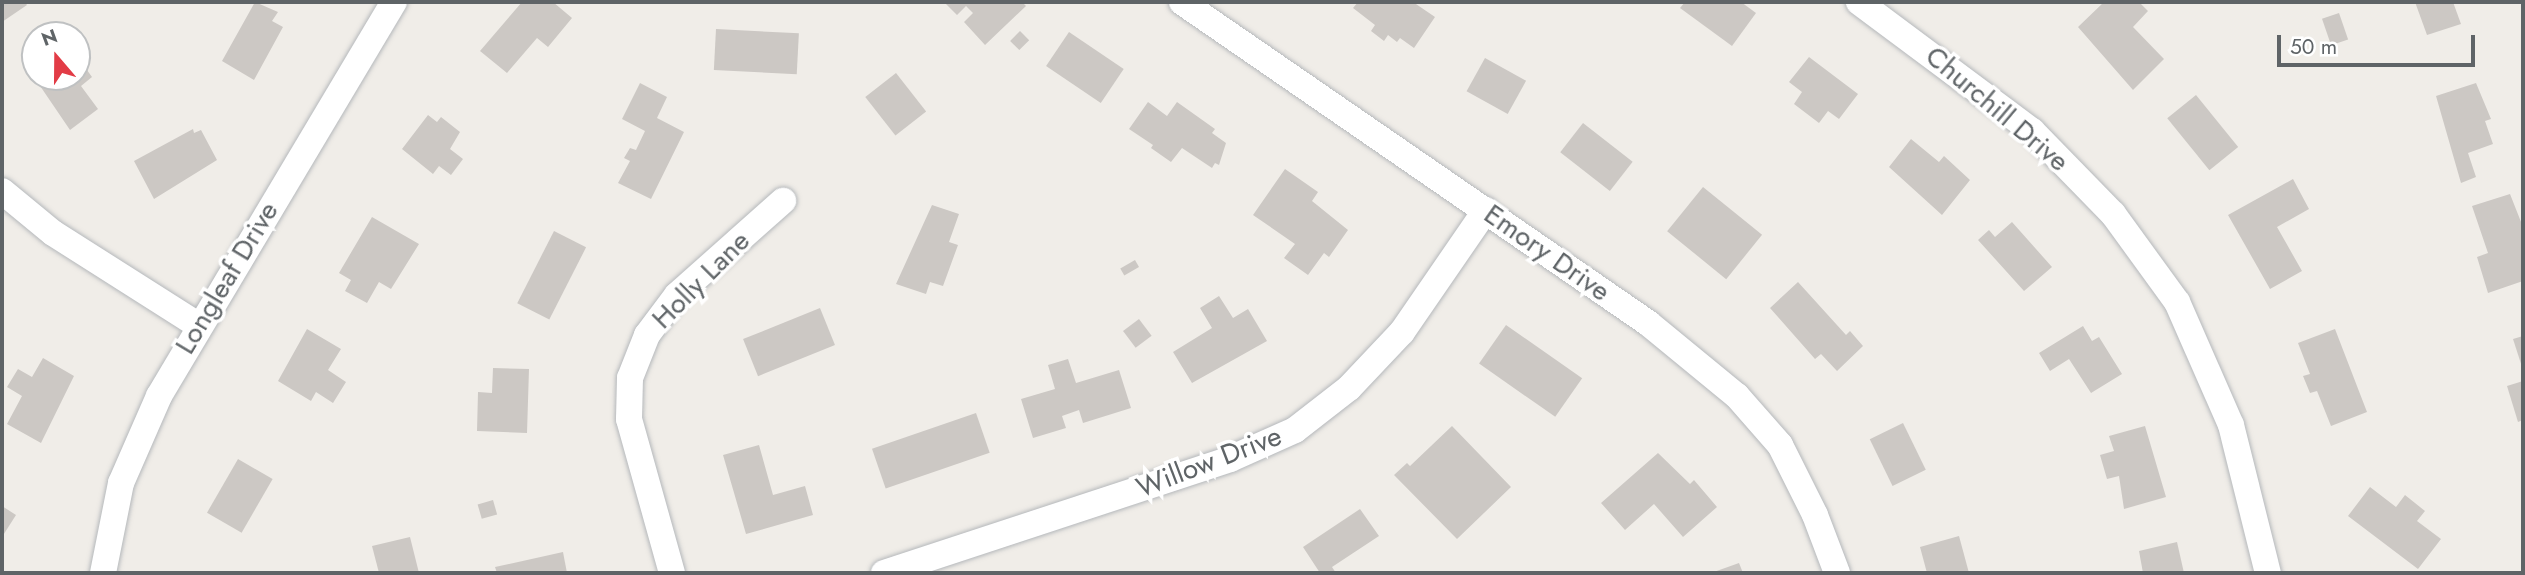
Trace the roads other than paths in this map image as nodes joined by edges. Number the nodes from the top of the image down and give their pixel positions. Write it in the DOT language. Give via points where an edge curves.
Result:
graph roads {
  1 [pos="394,2"];
  2 [pos="1182,2"];
  3 [pos="1860,2"];
  4 [pos="2,191"];
  5 [pos="783,201"];
  6 [pos="1486,210"];
  7 [pos="198,325"];
  8 [pos="103,573"];
  9 [pos="672,573"];
  10 [pos="884,573"];
  11 [pos="1836,573"];
  12 [pos="2268,573"];
  1 -- 7 [label="street, Longleaf Drive"];
  2 -- 6 [label="street, Emory Drive"];
  3 -- 12 [label="street, Churchill Drive" via="2032,131 2113,214 2177,302 2231,425"];
  4 -- 7 [label="street" via="53,233"];
  5 -- 9 [label="street, Holly Lane" via="677,295 647,335 630,378 629,419"];
  6 -- 10 [label="street, Willow Drive" via="1402,331 1349,388 1295,430 1230,459"];
  6 -- 11 [label="street, Emory Drive" via="1648,323 1737,396 1780,445 1815,515"];
  7 -- 8 [label="street, Longleaf Drive" via="159,397 121,483"];
}
